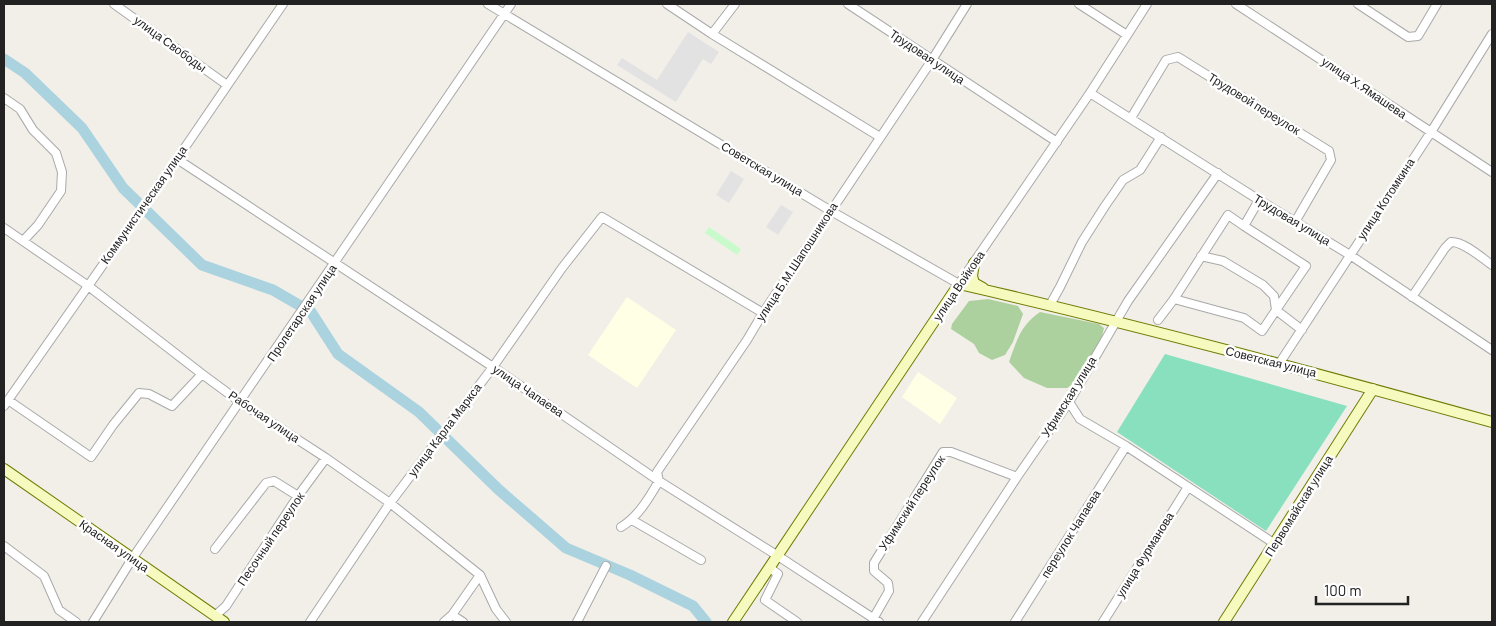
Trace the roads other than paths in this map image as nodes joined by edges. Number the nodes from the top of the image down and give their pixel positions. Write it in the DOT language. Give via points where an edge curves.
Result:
graph roads {
  1 [pos="114,4"];
  2 [pos="282,4"];
  3 [pos="488,4"];
  4 [pos="512,4"];
  5 [pos="667,4"];
  6 [pos="735,4"];
  7 [pos="848,4"];
  8 [pos="967,4"];
  9 [pos="1079,4"];
  10 [pos="1147,4"];
  11 [pos="1236,4"];
  12 [pos="1358,4"];
  13 [pos="1438,4"];
  14 [pos="504,14"];
  15 [pos="712,34"];
  16 [pos="1492,34"];
  17 [pos="1127,35"];
  18 [pos="932,60"];
  19 [pos="227,85"];
  20 [pos="1090,93"];
  21 [pos="4,98"];
  22 [pos="1131,118"];
  23 [pos="1430,132"];
  24 [pos="880,137"];
  25 [pos="1160,137"];
  26 [pos="1057,142"];
  27 [pos="177,159"];
  28 [pos="1492,172"];
  29 [pos="1218,173"];
  30 [pos="1259,200"];
  31 [pos="831,211"];
  32 [pos="1295,222"];
  33 [pos="1244,226"];
  34 [pos="4,228"];
  35 [pos="22,241"];
  36 [pos="1350,255"];
  37 [pos="1201,256"];
  38 [pos="336,262"];
  39 [pos="974,264"];
  40 [pos="1492,265"];
  41 [pos="959,284"];
  42 [pos="87,285"];
  43 [pos="986,290"];
  44 [pos="1412,297"];
  45 [pos="1174,298"];
  46 [pos="1050,305"];
  47 [pos="945,306"];
  48 [pos="1276,310"];
  49 [pos="763,313"];
  50 [pos="1158,320"];
  51 [pos="1115,322"];
  52 [pos="1302,330"];
  53 [pos="1492,350"];
  54 [pos="1279,364"];
  55 [pos="493,367"];
  56 [pos="202,374"];
  57 [pos="1373,389"];
  58 [pos="240,402"];
  59 [pos="1069,402"];
  60 [pos="6,403"];
  61 [pos="1492,422"];
  62 [pos="1126,446"];
  63 [pos="326,458"];
  64 [pos="4,469"];
  65 [pos="1017,477"];
  66 [pos="659,481"];
  67 [pos="1188,487"];
  68 [pos="298,496"];
  69 [pos="390,503"];
  70 [pos="632,520"];
  71 [pos="621,527"];
  72 [pos="1275,544"];
  73 [pos="4,546"];
  74 [pos="215,549"];
  75 [pos="778,556"];
  76 [pos="132,559"];
  77 [pos="701,560"];
  78 [pos="606,566"];
  79 [pos="770,568"];
  80 [pos="480,575"];
  81 [pos="212,614"];
  82 [pos="452,615"];
  83 [pos="876,620"];
  84 [pos="734,621"];
  85 [pos="76,622"];
  86 [pos="93,622"];
  87 [pos="224,622"];
  88 [pos="310,622"];
  89 [pos="444,622"];
  90 [pos="463,622"];
  91 [pos="506,622"];
  92 [pos="577,622"];
  93 [pos="796,622"];
  94 [pos="922,622"];
  95 [pos="1015,622"];
  96 [pos="1102,622"];
  97 [pos="1224,622"];
  1 -- 19 [label="street, улица Свободы"];
  2 -- 19 [label="street, Коммунистическая улица"];
  3 -- 14 [label="street, Советская улица"];
  4 -- 14 [label="street, Пролетарская улица"];
  5 -- 15 [label="street"];
  6 -- 15 [label="street"];
  7 -- 18 [label="street, Трудовая улица"];
  8 -- 18 [label="street, улица Б.М.Шапошникова"];
  9 -- 17 [label="street"];
  10 -- 17 [label="street, улица Войкова"];
  11 -- 23 [label="street, улица Х.Ямашева"];
  12 -- 13 [label="street" via="1408,37 1418,36"];
  14 -- 31 [label="street, Советская улица"];
  14 -- 38 [label="street, Пролетарская улица"];
  15 -- 24 [label="street"];
  16 -- 23 [label="street, улица Котомкина"];
  17 -- 20 [label="street, улица Войкова"];
  18 -- 24 [label="street, улица Б.М.Шапошникова"];
  18 -- 26 [label="street, Трудовая улица"];
  19 -- 27 [label="street, Коммунистическая улица"];
  20 -- 22 [label="street, Трудовая улица"];
  20 -- 26 [label="street, улица Войкова"];
  21 -- 35 [label="street" via="20,109 33,130 56,153 62,172 61,191"];
  22 -- 25 [label="street, Трудовая улица"];
  22 -- 32 [label="street, Трудовой переулок" via="1166,60 1178,57 1329,151 1331,160"];
  23 -- 28 [label="street, улица Х.Ямашева"];
  23 -- 36 [label="street, улица Котомкина"];
  24 -- 31 [label="street, улица Б.М.Шапошникова"];
  25 -- 29 [label="street, Трудовая улица"];
  25 -- 46 [label="street" via="1140,170 1123,180 1105,206 1082,242"];
  26 -- 39 [label="street, улица Войкова"];
  27 -- 38 [label="street, улица Чапаева"];
  27 -- 42 [label="street, Коммунистическая улица"];
  29 -- 30 [label="street, Трудовая улица"];
  29 -- 51 [label="street, Уфимская улица"];
  30 -- 32 [label="street, Трудовая улица"];
  30 -- 33 [label="street"];
  31 -- 41 [label="street, Советская улица"];
  31 -- 49 [label="street, улица Б.М.Шапошникова"];
  32 -- 36 [label="street, Трудовая улица"];
  33 -- 37 [label="street" via="1228,215"];
  33 -- 48 [label="street" via="1306,266"];
  34 -- 35 [label="street, Рабочая улица"];
  35 -- 42 [label="street, Рабочая улица"];
  36 -- 44 [label="street, Трудовая улица"];
  36 -- 52 [label="street, улица Котомкина"];
  37 -- 45 [label="street"];
  37 -- 48 [label="street" via="1223,260 1263,285 1274,296"];
  38 -- 55 [label="street, улица Чапаева"];
  38 -- 58 [label="street, Пролетарская улица"];
  39 -- 41 [label="street, улица Войкова"];
  39 -- 43 [label="main road" via="974,283"];
  40 -- 44 [label="street" via="1462,245 1451,242"];
  41 -- 43 [label="main road, Советская улица"];
  41 -- 47 [label="main road, улица Войкова"];
  42 -- 56 [label="street, Рабочая улица"];
  42 -- 60 [label="street, Коммунистическая улица"];
  43 -- 46 [label="main road, Советская улица"];
  43 -- 47 [label="main road" via="967,290"];
  44 -- 53 [label="street, Трудовая улица"];
  45 -- 48 [label="street" via="1244,318 1262,331"];
  45 -- 50 [label="street"];
  46 -- 51 [label="main road, Советская улица"];
  47 -- 75 [label="main road, улица Войкова"];
  48 -- 52 [label="street"];
  49 -- 55 [label="street, улица Карла Маркса" via="602,216"];
  49 -- 66 [label="street, улица Б.М.Шапошникова" via="657,472"];
  51 -- 54 [label="main road, Советская улица"];
  51 -- 59 [label="street, Уфимская улица"];
  52 -- 54 [label="street, улица Котомкина"];
  54 -- 57 [label="main road, Советская улица"];
  55 -- 66 [label="street, улица Чапаева"];
  55 -- 69 [label="street, улица Карла Маркса"];
  56 -- 58 [label="street, Рабочая улица"];
  56 -- 60 [label="street" via="172,406 139,393 91,458"];
  57 -- 61 [label="main road, Советская улица"];
  57 -- 72 [label="main road, Первомайская улица"];
  58 -- 63 [label="street, Рабочая улица"];
  58 -- 76 [label="street, Пролетарская улица"];
  59 -- 62 [label="street" via="1080,419"];
  59 -- 65 [label="street, Уфимская улица"];
  62 -- 67 [label="street"];
  62 -- 95 [label="street, переулок Чапаева"];
  63 -- 68 [label="street, Песочный переулок"];
  63 -- 69 [label="street, Рабочая улица"];
  64 -- 76 [label="main road, Красная улица"];
  65 -- 83 [label="street, Уфимский переулок" via="951,452 942,452 874,563 874,571 888,583 889,590"];
  65 -- 94 [label="street, Уфимская улица"];
  66 -- 70 [label="street, улица Б.М.Шапошникова"];
  66 -- 75 [label="street, улица Чапаева"];
  67 -- 72 [label="street"];
  67 -- 96 [label="street, улица Фурманова"];
  68 -- 74 [label="street" via="274,481 266,483"];
  68 -- 81 [label="street, Песочный переулок" via="226,606"];
  69 -- 80 [label="street, Рабочая улица"];
  69 -- 88 [label="street, улица Карла Маркса"];
  70 -- 71 [label="street, улица Б.М.Шапошникова"];
  70 -- 77 [label="street"];
  72 -- 97 [label="main road, Первомайская улица"];
  73 -- 85 [label="street" via="44,576 59,610"];
  75 -- 79 [label="main road, улица Войкова"];
  75 -- 83 [label="street, улица Чапаева"];
  76 -- 81 [label="main road, Красная улица"];
  76 -- 86 [label="street, Пролетарская улица"];
  78 -- 92 [label="street"];
  79 -- 84 [label="main road, улица Войкова"];
  79 -- 93 [label="street" via="778,574 765,600"];
  80 -- 82 [label="street"];
  80 -- 91 [label="street, Рабочая улица"];
  81 -- 87 [label="main road, Красная улица"];
  82 -- 89 [label="street"];
  82 -- 90 [label="street"];
}
